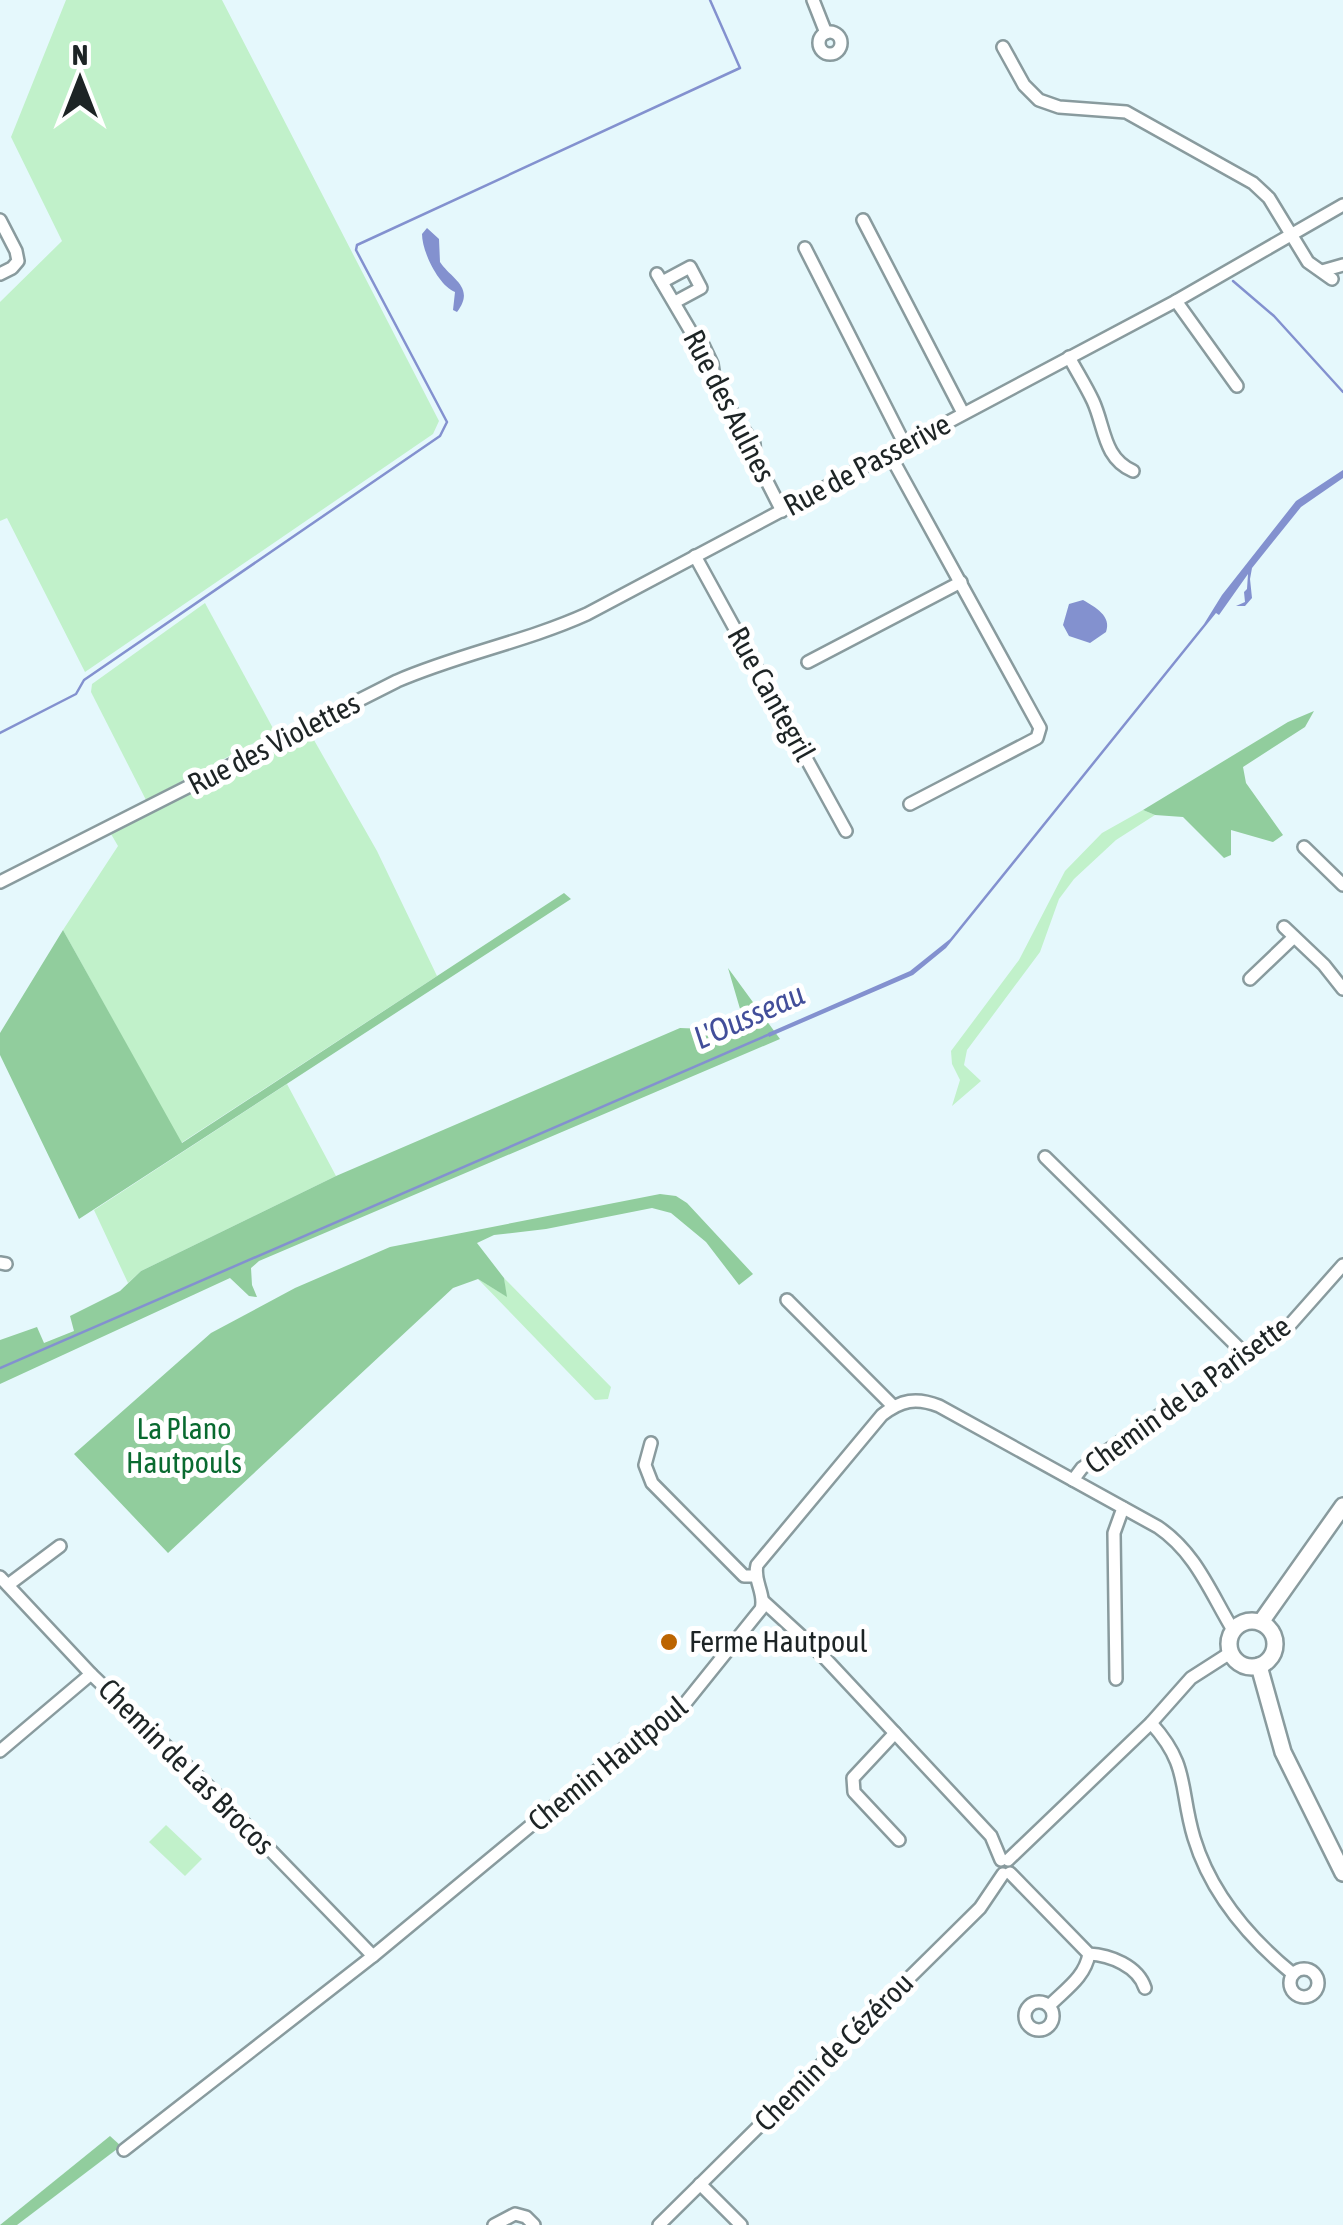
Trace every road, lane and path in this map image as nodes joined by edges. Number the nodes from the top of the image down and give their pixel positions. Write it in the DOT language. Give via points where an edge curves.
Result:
graph roads {
  1 [pos="813,0"];
  2 [pos="826,33"];
  3 [pos="1003,48"];
  4 [pos="1343,206"];
  5 [pos="0,220"];
  6 [pos="863,220"];
  7 [pos="1290,234"];
  8 [pos="805,248"];
  9 [pos="1343,265"];
  10 [pos="0,274"];
  11 [pos="1176,301"];
  12 [pos="674,302"];
  13 [pos="1069,357"];
  14 [pos="1236,386"];
  15 [pos="964,414"];
  16 [pos="905,445"];
  17 [pos="889,453"];
  18 [pos="1133,471"];
  19 [pos="782,511"];
  20 [pos="695,556"];
  21 [pos="961,582"];
  22 [pos="557,628"];
  23 [pos="808,662"];
  24 [pos="910,804"];
  25 [pos="846,832"];
  26 [pos="1304,847"];
  27 [pos="0,882"];
  28 [pos="1343,885"];
  29 [pos="1284,927"];
  30 [pos="1294,937"];
  31 [pos="1250,979"];
  32 [pos="1343,989"];
  33 [pos="1046,1156"];
  34 [pos="1343,1265"];
  35 [pos="787,1300"];
  36 [pos="1247,1356"];
  37 [pos="892,1406"];
  38 [pos="652,1443"];
  39 [pos="1073,1480"];
  40 [pos="1343,1506"];
  41 [pos="1123,1508"];
  42 [pos="60,1546"];
  43 [pos="754,1576"];
  44 [pos="4,1581"];
  45 [pos="763,1600"];
  46 [pos="1261,1622"];
  47 [pos="1233,1630"];
  48 [pos="1230,1652"];
  49 [pos="1259,1666"];
  50 [pos="91,1674"];
  51 [pos="1116,1679"];
  52 [pos="1152,1724"];
  53 [pos="895,1733"];
  54 [pos="0,1752"];
  55 [pos="899,1840"];
  56 [pos="1006,1866"];
  57 [pos="1343,1872"];
  58 [pos="1089,1954"];
  59 [pos="374,1956"];
  60 [pos="1294,1974"];
  61 [pos="1145,1988"];
  62 [pos="1050,2005"];
  63 [pos="124,2150"];
  64 [pos="700,2184"];
  65 [pos="494,2225"];
  66 [pos="534,2225"];
  67 [pos="658,2225"];
  68 [pos="741,2225"];
  1 -- 2 [label="street"];
  3 -- 7 [label="street" via="1040,100 1132,114 1258,186"];
  4 -- 7 [label="street, Rue de Passerive"];
  5 -- 10 [label="street" via="18,261"];
  6 -- 15 [label="street"];
  7 -- 9 [label="street" via="1308,262 1327,275"];
  7 -- 11 [label="street, Rue de Passerive"];
  8 -- 16 [label="street"];
  11 -- 13 [label="street, Rue de Passerive"];
  11 -- 14 [label="street"];
  12 -- 12 [label="street, Rue des Aulnes" via="659,278 690,267 701,288"];
  12 -- 19 [label="street, Rue des Aulnes" via="703,345"];
  13 -- 15 [label="street, Rue de Passerive"];
  13 -- 18 [label="street" via="1108,447"];
  15 -- 16 [label="street, Rue de Passerive"];
  16 -- 17 [label="street, Rue de Passerive"];
  17 -- 19 [label="street, Rue de Passerive"];
  17 -- 21 [label="street"];
  19 -- 20 [label="street, Rue de Passerive"];
  20 -- 22 [label="street, Rue de Passerive"];
  20 -- 25 [label="street, Rue Cantegril"];
  21 -- 23 [label="street"];
  21 -- 24 [label="street" via="1040,728 1038,738"];
  22 -- 27 [label="street, Rue des Violettes" via="397,682"];
  26 -- 28 [label="street"];
  29 -- 30 [label="street"];
  30 -- 31 [label="street"];
  30 -- 32 [label="street"];
  33 -- 36 [label="street"];
  34 -- 36 [label="street, Chemin de la Parisette" via="1288,1327"];
  35 -- 37 [label="street"];
  36 -- 39 [label="street, Chemin de la Parisette"];
  37 -- 39 [label="street" via="924,1400 939,1406"];
  37 -- 43 [label="street" via="769,1549"];
  38 -- 43 [label="street" via="645,1465 652,1484 744,1576"];
  39 -- 41 [label="street"];
  40 -- 46 [label="street"];
  41 -- 47 [label="street" via="1186,1550"];
  41 -- 51 [label="street" via="1114,1534"];
  42 -- 44 [label="street"];
  43 -- 45 [label="street"];
  44 -- 50 [label="street, Chemin de Las Brocos"];
  45 -- 53 [label="street"];
  45 -- 59 [label="street, Chemin Hautpoul" via="683,1706"];
  46 -- 47 [label="street" via="1248,1620"];
  46 -- 49 [label="street" via="1275,1646"];
  47 -- 48 [label="street"];
  48 -- 49 [label="street" via="1241,1665"];
  48 -- 52 [label="street, Chemin de Cézérou" via="1191,1678"];
  49 -- 57 [label="street" via="1283,1752"];
  50 -- 54 [label="street"];
  50 -- 59 [label="street, Chemin de Las Brocos"];
  52 -- 56 [label="street, Chemin de Cézérou"];
  52 -- 60 [label="street" via="1180,1766 1209,1875 1244,1928"];
  53 -- 55 [label="street" via="853,1778 854,1792"];
  53 -- 56 [label="street" via="992,1836"];
  56 -- 58 [label="street"];
  56 -- 64 [label="street, Chemin de Cézérou" via="980,1908"];
  58 -- 61 [label="street" via="1138,1973"];
  58 -- 62 [label="street" via="1081,1976"];
  59 -- 63 [label="street, Chemin Hautpoul"];
  64 -- 67 [label="street, Chemin de Cézérou"];
  64 -- 68 [label="street"];
  65 -- 66 [label="street" via="514,2214"];
}
